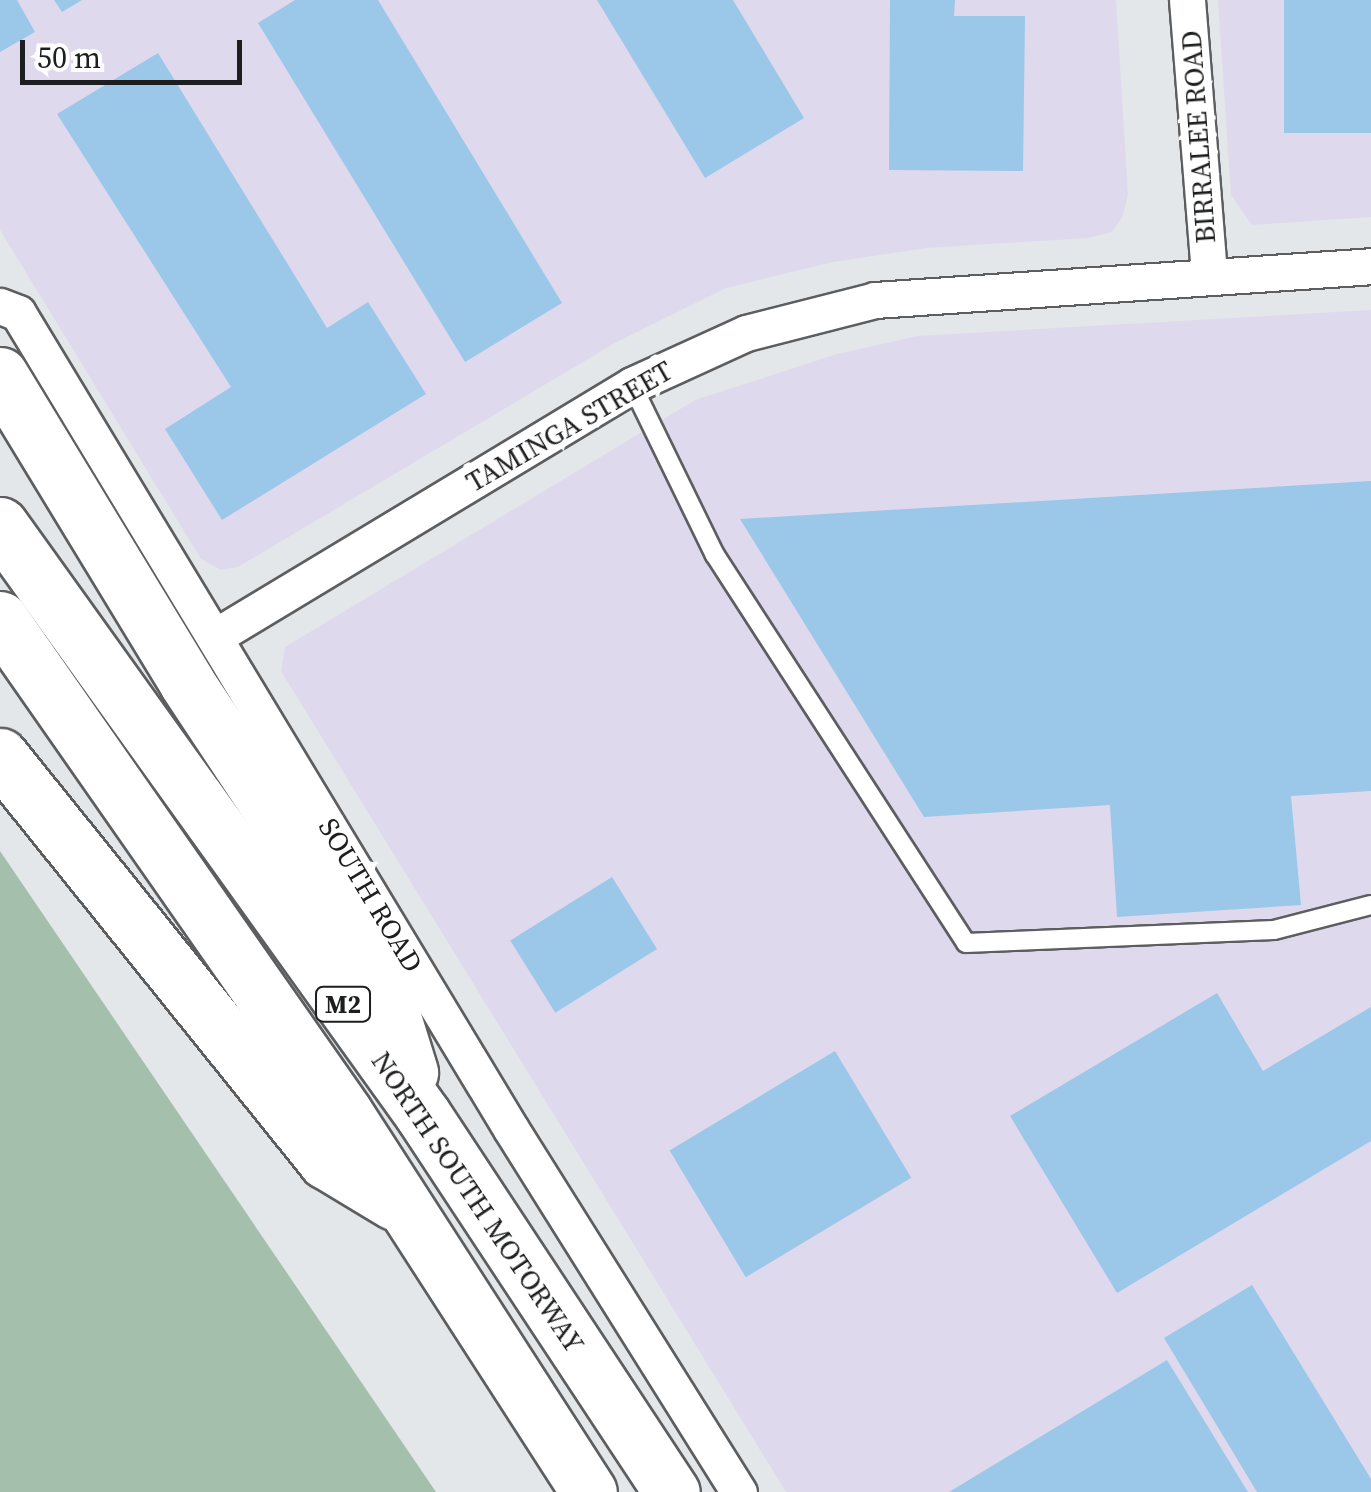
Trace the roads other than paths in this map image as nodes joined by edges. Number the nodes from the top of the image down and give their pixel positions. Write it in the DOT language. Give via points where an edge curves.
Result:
graph roads {
  1 [pos="1187,0"];
  2 [pos="1371,266"];
  3 [pos="1208,274"];
  4 [pos="0,306"];
  5 [pos="0,375"];
  6 [pos="632,385"];
  7 [pos="0,524"];
  8 [pos="0,619"];
  9 [pos="216,636"];
  10 [pos="0,756"];
  11 [pos="1371,905"];
  12 [pos="423,1116"];
  13 [pos="410,1211"];
  14 [pos="588,1492"];
  15 [pos="672,1492"];
  16 [pos="739,1492"];
  1 -- 3 [label="street, BIRRALEE ROAD"];
  2 -- 3 [label="street, TAMINGA STREET"];
  3 -- 6 [label="street, TAMINGA STREET" via="876,300 746,334"];
  4 -- 9 [label="street, SOUTH ROAD" via="18,313"];
  5 -- 12 [label="highway" via="186,683 380,975"];
  6 -- 9 [label="street, TAMINGA STREET"];
  6 -- 11 [label="lane" via="715,556 966,943 1274,930"];
  7 -- 12 [label="highway, NORTH SOUTH MOTORWAY / M2"];
  8 -- 13 [label="highway, M2"];
  9 -- 16 [label="street, SOUTH ROAD" via="511,1129"];
  10 -- 13 [label="highway" via="326,1161"];
  12 -- 15 [label="highway, NORTH SOUTH MOTORWAY / M2"];
  13 -- 14 [label="highway, M2"];
}
